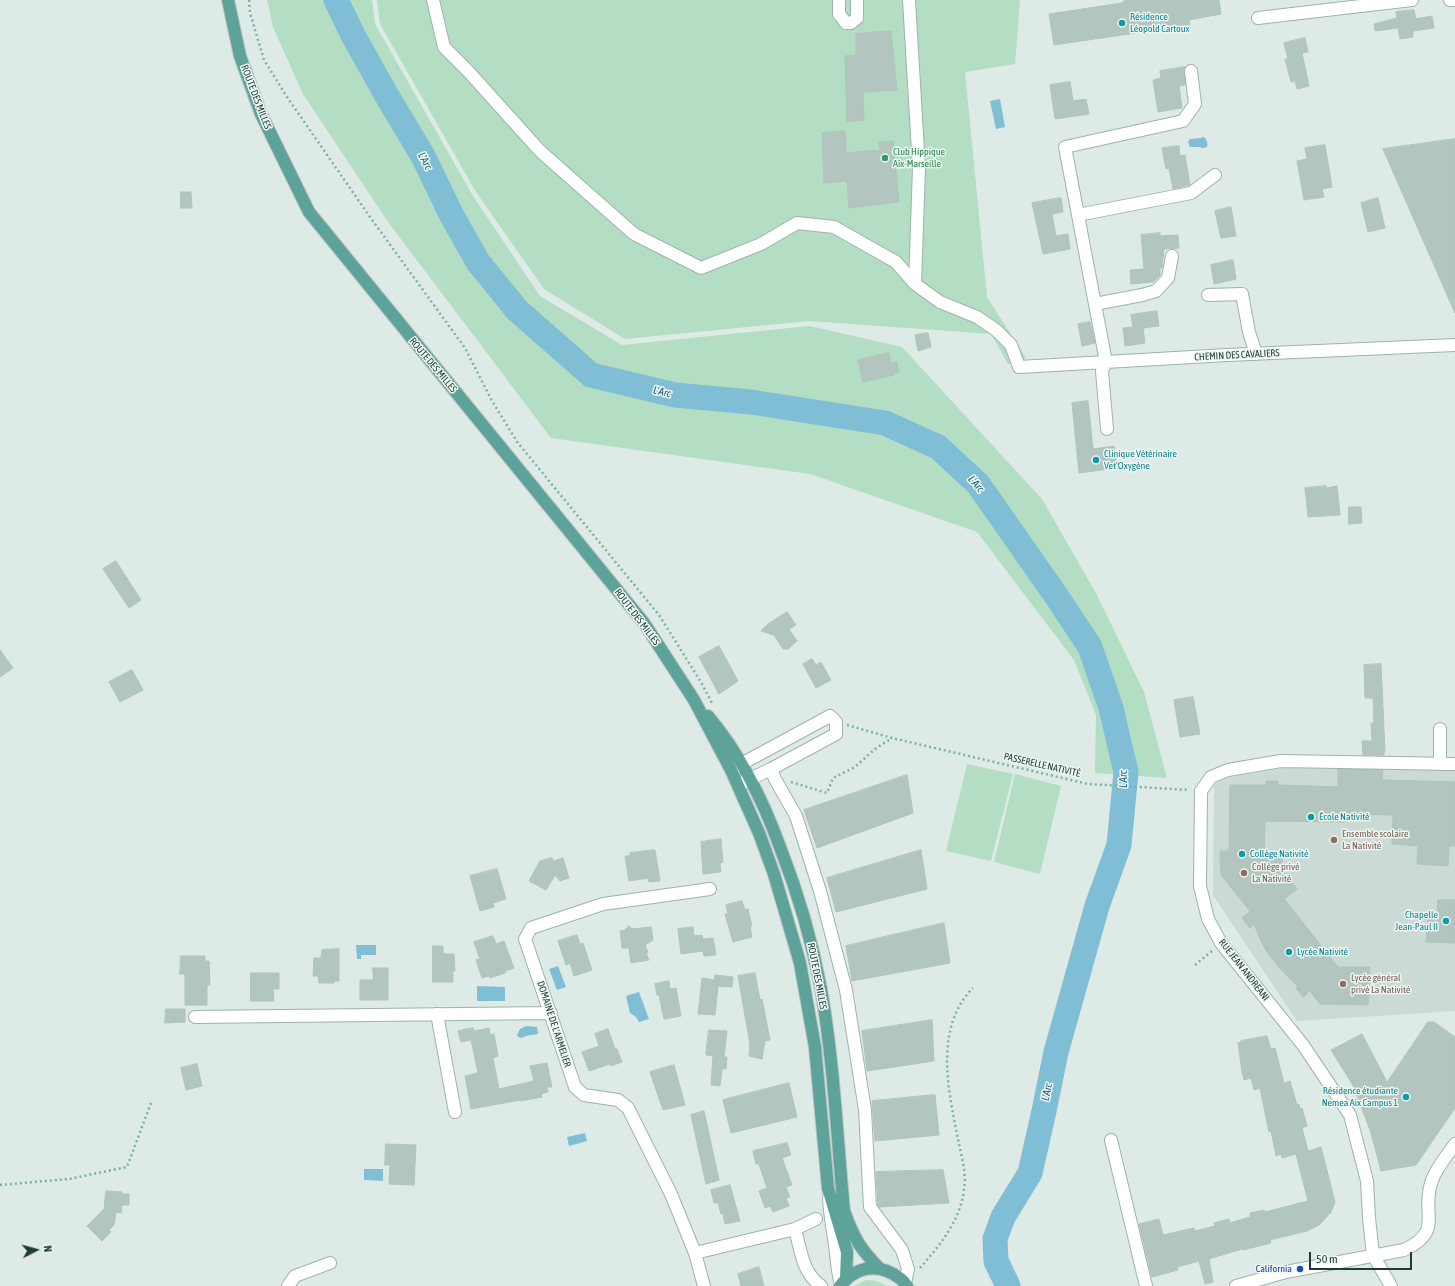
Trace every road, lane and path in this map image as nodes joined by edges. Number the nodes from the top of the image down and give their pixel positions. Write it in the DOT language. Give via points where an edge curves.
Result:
graph roads {
  1 [pos="228,0"];
  2 [pos="249,0"];
  3 [pos="434,0"];
  4 [pos="839,0"];
  5 [pos="857,0"];
  6 [pos="908,0"];
  7 [pos="1412,0"];
  8 [pos="1450,0"];
  9 [pos="1455,0"];
  10 [pos="1258,18"];
  11 [pos="1191,71"];
  12 [pos="1215,175"];
  13 [pos="1078,215"];
  14 [pos="1172,256"];
  15 [pos="915,284"];
  16 [pos="1208,294"];
  17 [pos="1095,304"];
  18 [pos="1455,345"];
  19 [pos="1256,354"];
  20 [pos="1106,362"];
  21 [pos="1107,429"];
  22 [pos="716,710"];
  23 [pos="836,722"];
  24 [pos="1440,729"];
  25 [pos="892,738"];
  26 [pos="1440,764"];
  27 [pos="1455,764"];
  28 [pos="736,767"];
  29 [pos="771,769"];
  30 [pos="750,780"];
  31 [pos="738,785"];
  32 [pos="780,787"];
  33 [pos="1191,790"];
  34 [pos="710,889"];
  35 [pos="1221,943"];
  36 [pos="1195,965"];
  37 [pos="973,988"];
  38 [pos="551,1013"];
  39 [pos="437,1014"];
  40 [pos="195,1017"];
  41 [pos="151,1103"];
  42 [pos="455,1112"];
  43 [pos="1111,1140"];
  44 [pos="1455,1144"];
  45 [pos="0,1185"];
  46 [pos="816,1219"];
  47 [pos="795,1229"];
  48 [pos="695,1253"];
  49 [pos="1374,1255"];
  50 [pos="330,1263"];
  51 [pos="880,1269"];
  52 [pos="918,1270"];
  53 [pos="842,1283"];
  54 [pos="906,1284"];
  55 [pos="288,1286"];
  56 [pos="704,1286"];
  57 [pos="821,1286"];
  58 [pos="1146,1286"];
  59 [pos="1236,1286"];
  60 [pos="1391,1286"];
  1 -- 28 [label="main road, ROUTE DES MILLES" via="240,56 261,114 309,212 644,623"];
  2 -- 22 [label="path" via="250,13 264,60 285,94 465,348 492,401 518,443 659,615"];
  3 -- 15 [label="street" via="444,47 540,151 634,234 701,268 761,244 797,223 834,227 896,262"];
  4 -- 5 [label="street" via="839,14 846,23 851,23 857,18"];
  6 -- 15 [label="street" via="919,168"];
  7 -- 10 [label="street"];
  8 -- 9 [label="street"];
  11 -- 13 [label="street" via="1195,104 1183,121 1065,147"];
  12 -- 13 [label="street" via="1191,193"];
  13 -- 17 [label="street"];
  14 -- 17 [label="street" via="1168,278 1156,291"];
  15 -- 20 [label="street, CHEMIN DES CAVALIERS" via="940,302 977,317 996,330 1011,346 1019,368"];
  16 -- 19 [label="street" via="1242,294"];
  17 -- 20 [label="street"];
  18 -- 19 [label="street, CHEMIN DES CAVALIERS"];
  19 -- 20 [label="street, CHEMIN DES CAVALIERS"];
  20 -- 21 [label="street" via="1102,371"];
  23 -- 25 [label="path, PASSERELLE NATIVITÉ"];
  23 -- 28 [label="street" via="830,716"];
  23 -- 29 [label="street" via="836,734"];
  24 -- 26 [label="street"];
  25 -- 32 [label="path" via="875,748 855,767 833,778 827,792 783,780"];
  25 -- 33 [label="path, PASSERELLE NATIVITÉ" via="1088,784"];
  26 -- 27 [label="street, RUE JEAN ANDREANI"];
  26 -- 35 [label="street, RUE JEAN ANDREANI" via="1281,761 1228,770 1211,777 1201,791 1200,886 1208,919"];
  28 -- 30 [label="main road, ROUTE DES MILLES"];
  28 -- 31 [label="main road, ROUTE DES MILLES"];
  29 -- 30 [label="street"];
  29 -- 32 [label="street"];
  30 -- 31 [label="street"];
  30 -- 51 [label="main road, ROUTE DES MILLES" via="773,826 796,890 821,988 829,1043 844,1211 852,1233 864,1253"];
  31 -- 53 [label="main road, ROUTE DES MILLES" via="774,874 800,963 815,1047 828,1188 847,1252"];
  32 -- 54 [label="street" via="796,816 820,891 846,990 865,1110 870,1207 902,1250 908,1269"];
  34 -- 38 [label="street, DOMAINE DE L'ARMELIER" via="603,904 531,928 525,939"];
  35 -- 36 [label="path"];
  35 -- 49 [label="street, RUE JEAN ANDREANI" via="1303,1045 1350,1114 1367,1181 1368,1218"];
  37 -- 52 [label="path" via="962,1000 954,1017 947,1045 951,1096 965,1188 946,1236"];
  38 -- 39 [label="street"];
  38 -- 48 [label="street, DOMAINE DE L'ARMELIER" via="575,1087 584,1095 618,1100 628,1108 671,1194"];
  39 -- 40 [label="street"];
  39 -- 42 [label="street"];
  41 -- 45 [label="path" via="127,1167 69,1179"];
  43 -- 58 [label="street"];
  44 -- 49 [label="street" via="1430,1186 1430,1221 1426,1232 1418,1242 1404,1250"];
  46 -- 47 [label="street"];
  47 -- 48 [label="street"];
  47 -- 57 [label="street" via="806,1269 813,1280"];
  48 -- 56 [label="street, DOMAINE DE L'ARMELIER"];
  49 -- 59 [label="street" via="1286,1272"];
  49 -- 60 [label="street, RUE JEAN ANDREANI"];
  50 -- 55 [label="street" via="295,1276"];
  51 -- 53 [label="main road" via="862,1270"];
  51 -- 54 [label="main road" via="894,1274"];
}
